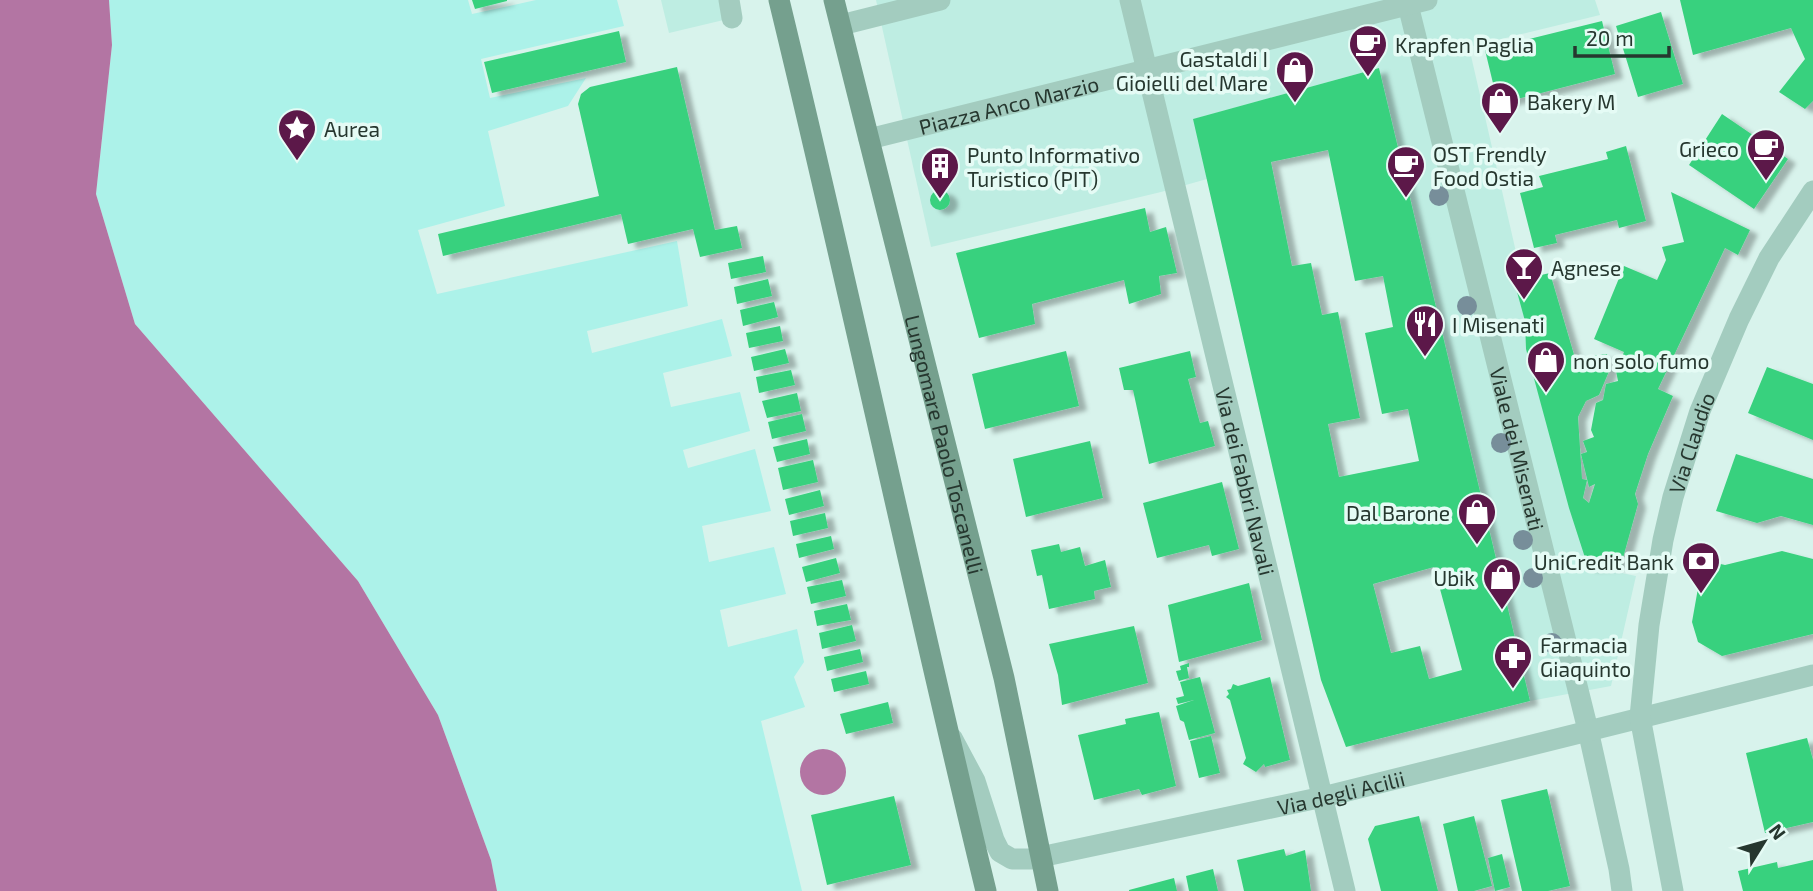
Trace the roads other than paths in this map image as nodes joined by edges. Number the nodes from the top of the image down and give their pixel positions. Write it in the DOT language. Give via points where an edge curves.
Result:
graph roads {
  1 [pos="779,0"];
  2 [pos="834,0"];
  3 [pos="940,0"];
  4 [pos="1130,0"];
  5 [pos="1418,2"];
  6 [pos="1370,7"];
  7 [pos="841,25"];
  8 [pos="1147,71"];
  9 [pos="869,139"];
  10 [pos="1813,191"];
  11 [pos="1813,675"];
  12 [pos="1640,717"];
  13 [pos="1588,730"];
  14 [pos="947,731"];
  15 [pos="1323,797"];
  16 [pos="1039,858"];
  17 [pos="986,891"];
  18 [pos="1048,891"];
  19 [pos="1345,891"];
  20 [pos="1622,891"];
  21 [pos="1673,891"];
  1 -- 14 [label="main road"];
  2 -- 7 [label="main road, Lungomare Paolo Toscanelli"];
  3 -- 7 [label="street"];
  4 -- 8 [label="street"];
  5 -- 6 [label="street, Piazza Anco Marzio"];
  5 -- 13 [label="street, Viale dei Misenati"];
  6 -- 8 [label="street, Piazza Anco Marzio"];
  7 -- 9 [label="main road, Lungomare Paolo Toscanelli"];
  8 -- 9 [label="street, Piazza Anco Marzio"];
  8 -- 15 [label="street, Via dei Fabbri Navali"];
  9 -- 16 [label="main road, Lungomare Paolo Toscanelli" via="1004,678"];
  10 -- 12 [label="street, Via Claudio" via="1754,287 1700,411 1663,540"];
  11 -- 12 [label="street, Via degli Acilii"];
  12 -- 13 [label="street, Via degli Acilii"];
  12 -- 21 [label="street, Via Claudio"];
  13 -- 15 [label="street, Via degli Acilii"];
  13 -- 20 [label="street, Viale dei Misenati"];
  14 -- 16 [label="street, Via degli Acilii" via="975,781 1000,852 1012,859"];
  14 -- 17 [label="main road"];
  15 -- 16 [label="street, Via degli Acilii"];
  15 -- 19 [label="street, Via dei Fabbri Navali"];
  16 -- 18 [label="main road, Lungomare Paolo Toscanelli"];
}
